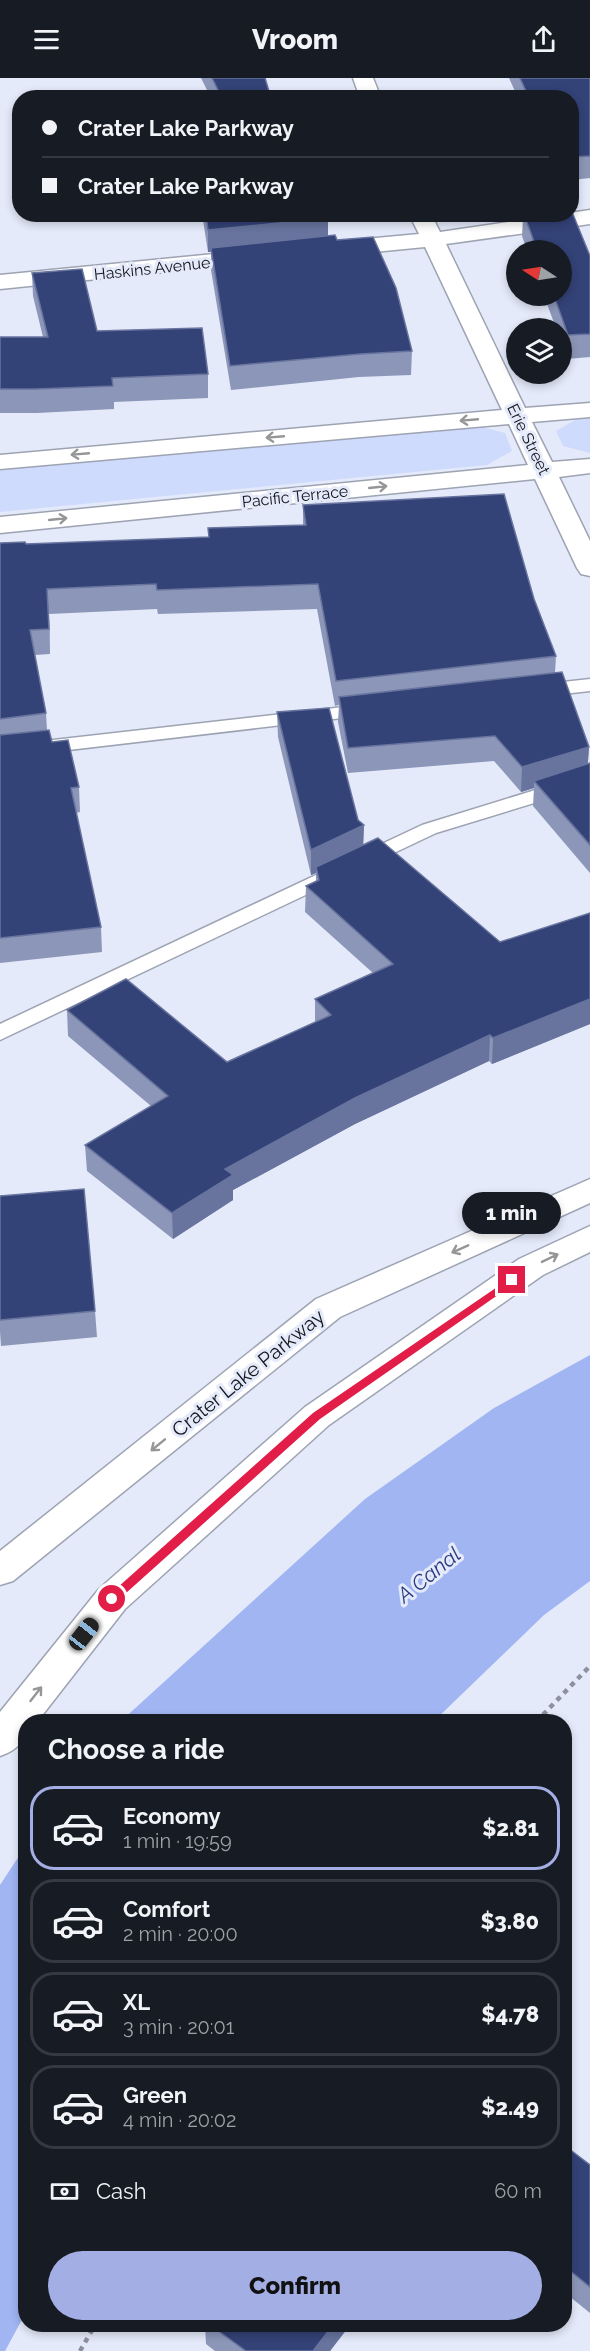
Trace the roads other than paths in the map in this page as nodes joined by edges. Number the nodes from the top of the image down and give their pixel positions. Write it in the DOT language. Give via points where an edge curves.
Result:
graph roads {
  1 [pos="423,222"];
  2 [pos="555,222"];
  3 [pos="430,240"];
  4 [pos="314,251"];
  5 [pos="280,255"];
  6 [pos="0,282"];
  7 [pos="590,410"];
  8 [pos="518,415"];
  9 [pos="0,462"];
  10 [pos="590,466"];
  11 [pos="545,471"];
  12 [pos="0,525"];
  13 [pos="590,568"];
  14 [pos="590,685"];
  15 [pos="519,693"];
  16 [pos="389,708"];
  17 [pos="0,752"];
  18 [pos="590,779"];
  19 [pos="0,1033"];
  20 [pos="590,1190"];
  21 [pos="590,1238"];
  22 [pos="0,1571"];
  23 [pos="21,1714"];
  24 [pos="18,1717"];
  25 [pos="0,1740"];
  1 -- 3 [label="street, Erie Street"];
  2 -- 3 [label="street"];
  3 -- 4 [label="street"];
  3 -- 8 [label="street, Erie Street"];
  5 -- 6 [label="street, Haskins Avenue"];
  7 -- 8 [label="street"];
  8 -- 9 [label="street, one-way"];
  8 -- 11 [label="street, Erie Street"];
  10 -- 11 [label="street, Pacific Terrace"];
  12 -- 11 [label="street, Pacific Terrace, one-way"];
  11 -- 13 [label="street, Erie Street"];
  14 -- 15 [label="lane"];
  16 -- 17 [label="lane"];
  18 -- 19 [label="lane" via="429,829"];
  20 -- 22 [label="street, Crater Lake Parkway, one-way" via="328,1308"];
  23 -- 21 [label="street, one-way" via="112,1599 317,1416 531,1267"];
  25 -- 24 [label="street, one-way"];
}
